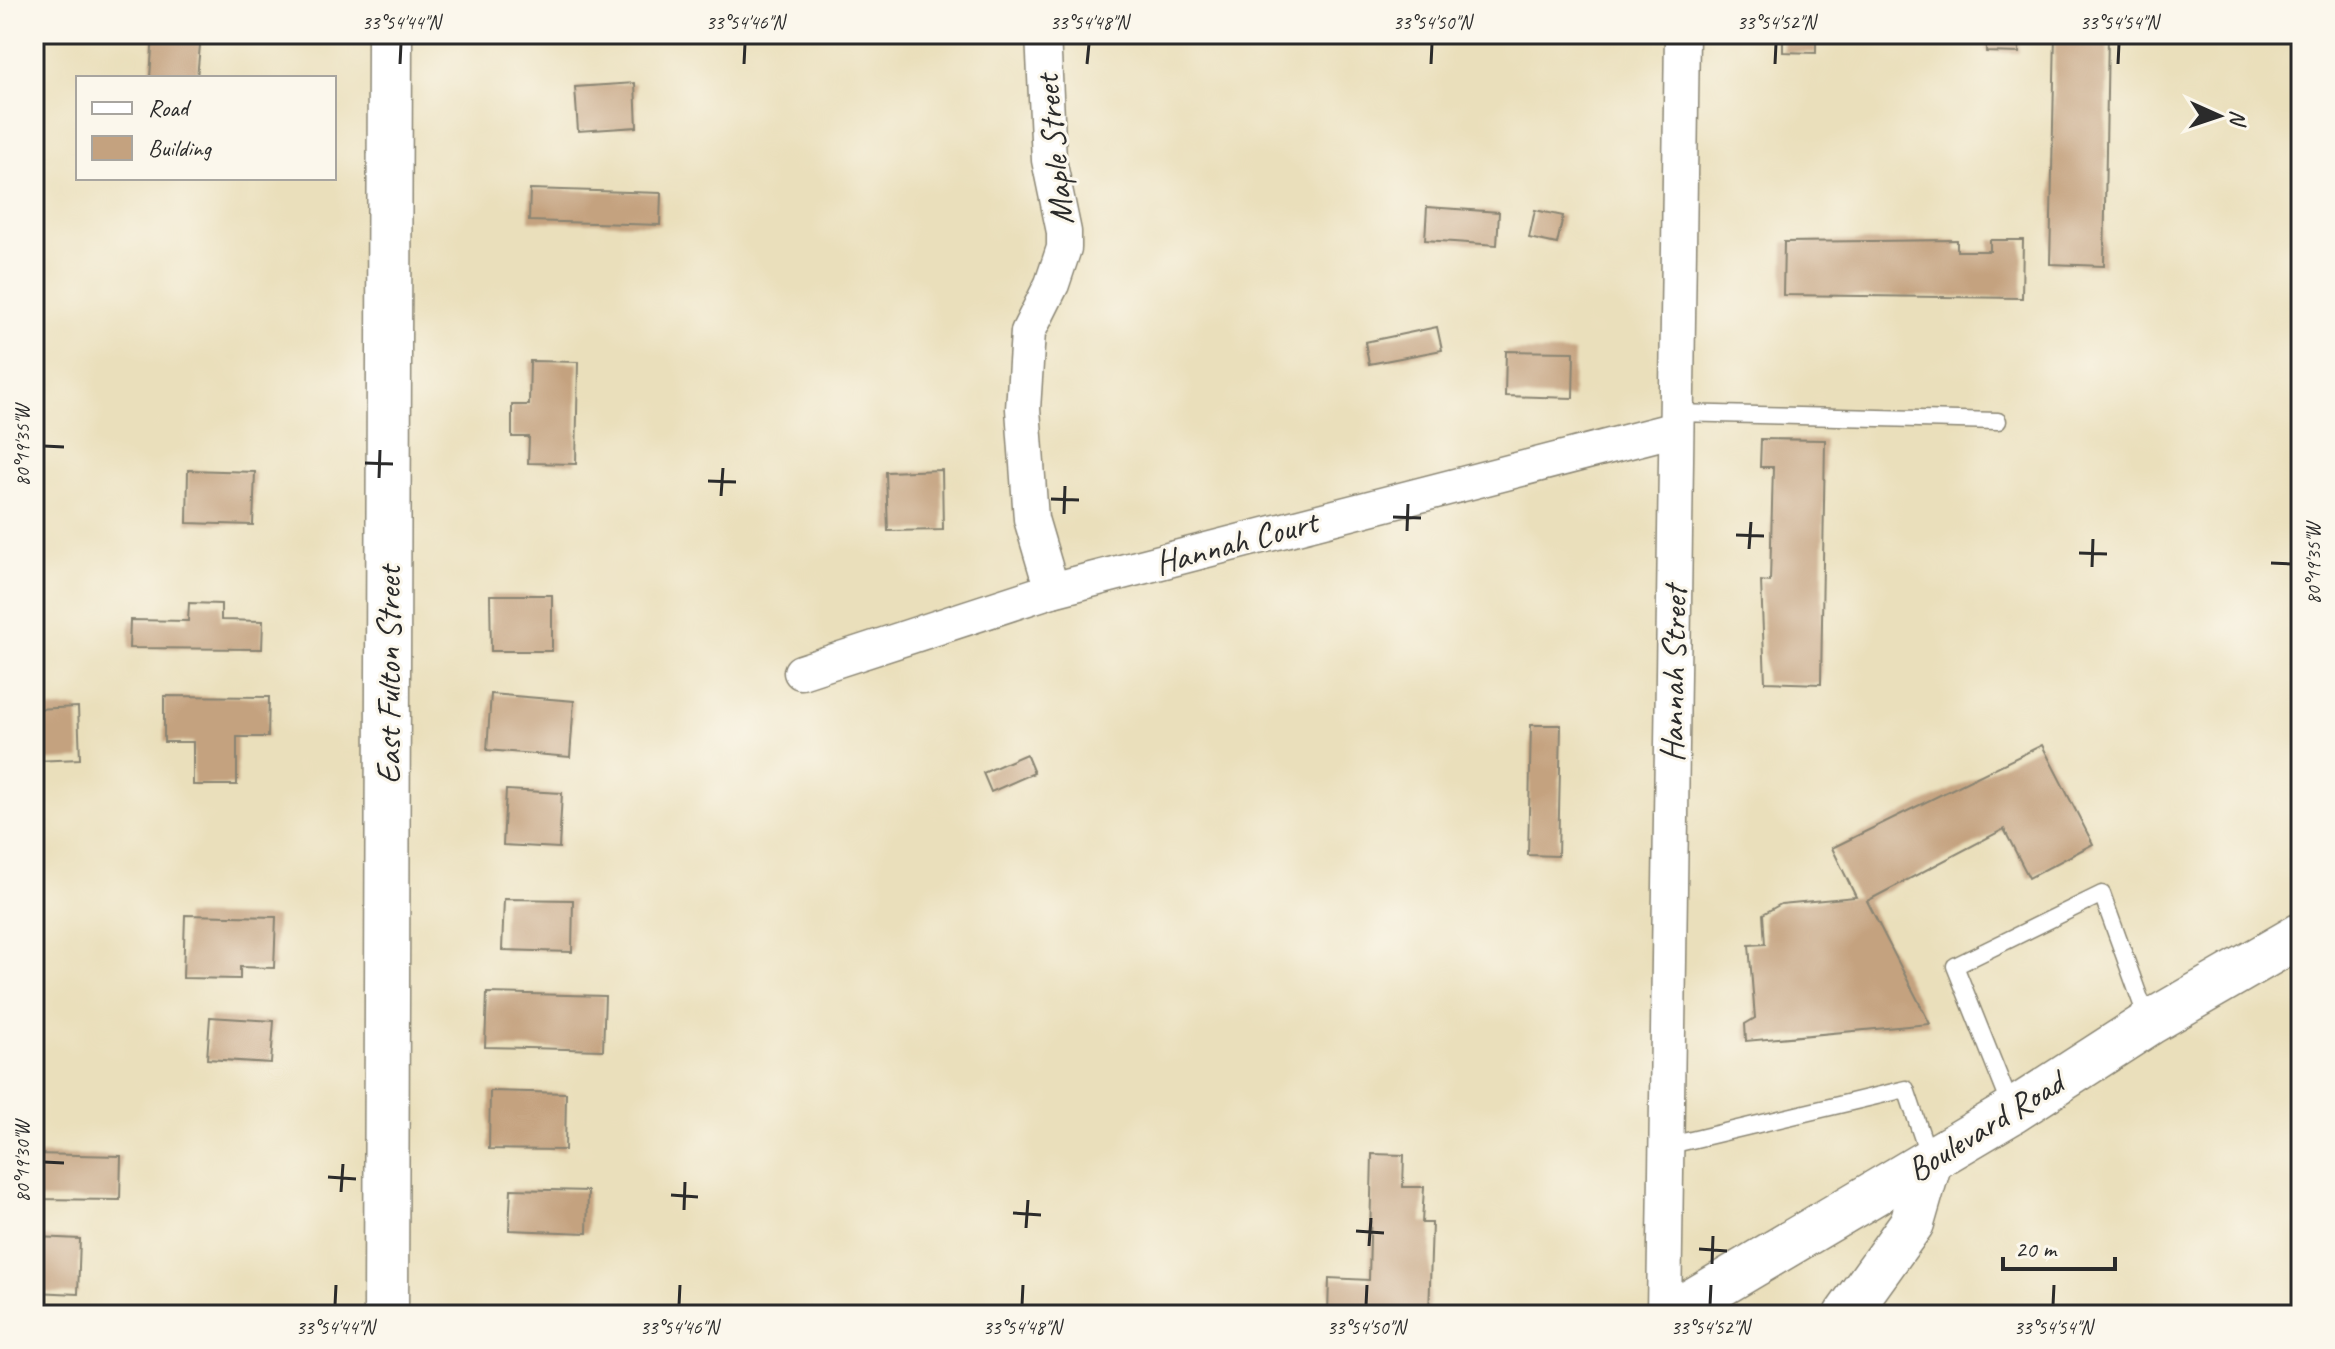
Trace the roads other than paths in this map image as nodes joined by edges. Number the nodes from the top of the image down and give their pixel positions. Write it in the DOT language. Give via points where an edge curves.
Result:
graph roads {
  1 [pos="390,34"];
  2 [pos="1043,34"];
  3 [pos="1682,34"];
  4 [pos="1676,421"];
  5 [pos="1998,421"];
  6 [pos="1052,590"];
  7 [pos="801,672"];
  8 [pos="2301,935"];
  9 [pos="2149,1023"];
  10 [pos="2013,1111"];
  11 [pos="1666,1146"];
  12 [pos="1930,1161"];
  13 [pos="386,1315"];
  14 [pos="1666,1315"];
  15 [pos="1846,1315"];
  1 -- 13 [label="street, East Fulton Street"];
  2 -- 6 [label="street, Maple Street" via="1049,160 1064,248 1028,332 1023,409 1031,519"];
  3 -- 4 [label="street, Hannah Street"];
  4 -- 5 [label="lane"];
  4 -- 6 [label="street, Hannah Court"];
  4 -- 11 [label="street, Hannah Street"];
  6 -- 7 [label="street, Hannah Court"];
  8 -- 9 [label="street, Boulevard Road"];
  9 -- 10 [label="street, Boulevard Road"];
  9 -- 10 [label="lane" via="2102,894 1955,966"];
  10 -- 12 [label="street, Boulevard Road"];
  11 -- 12 [label="lane" via="1906,1089"];
  11 -- 14 [label="street, Hannah Street"];
  12 -- 14 [label="street, Boulevard Road"];
  12 -- 15 [label="street" via="1912,1223"];
}
